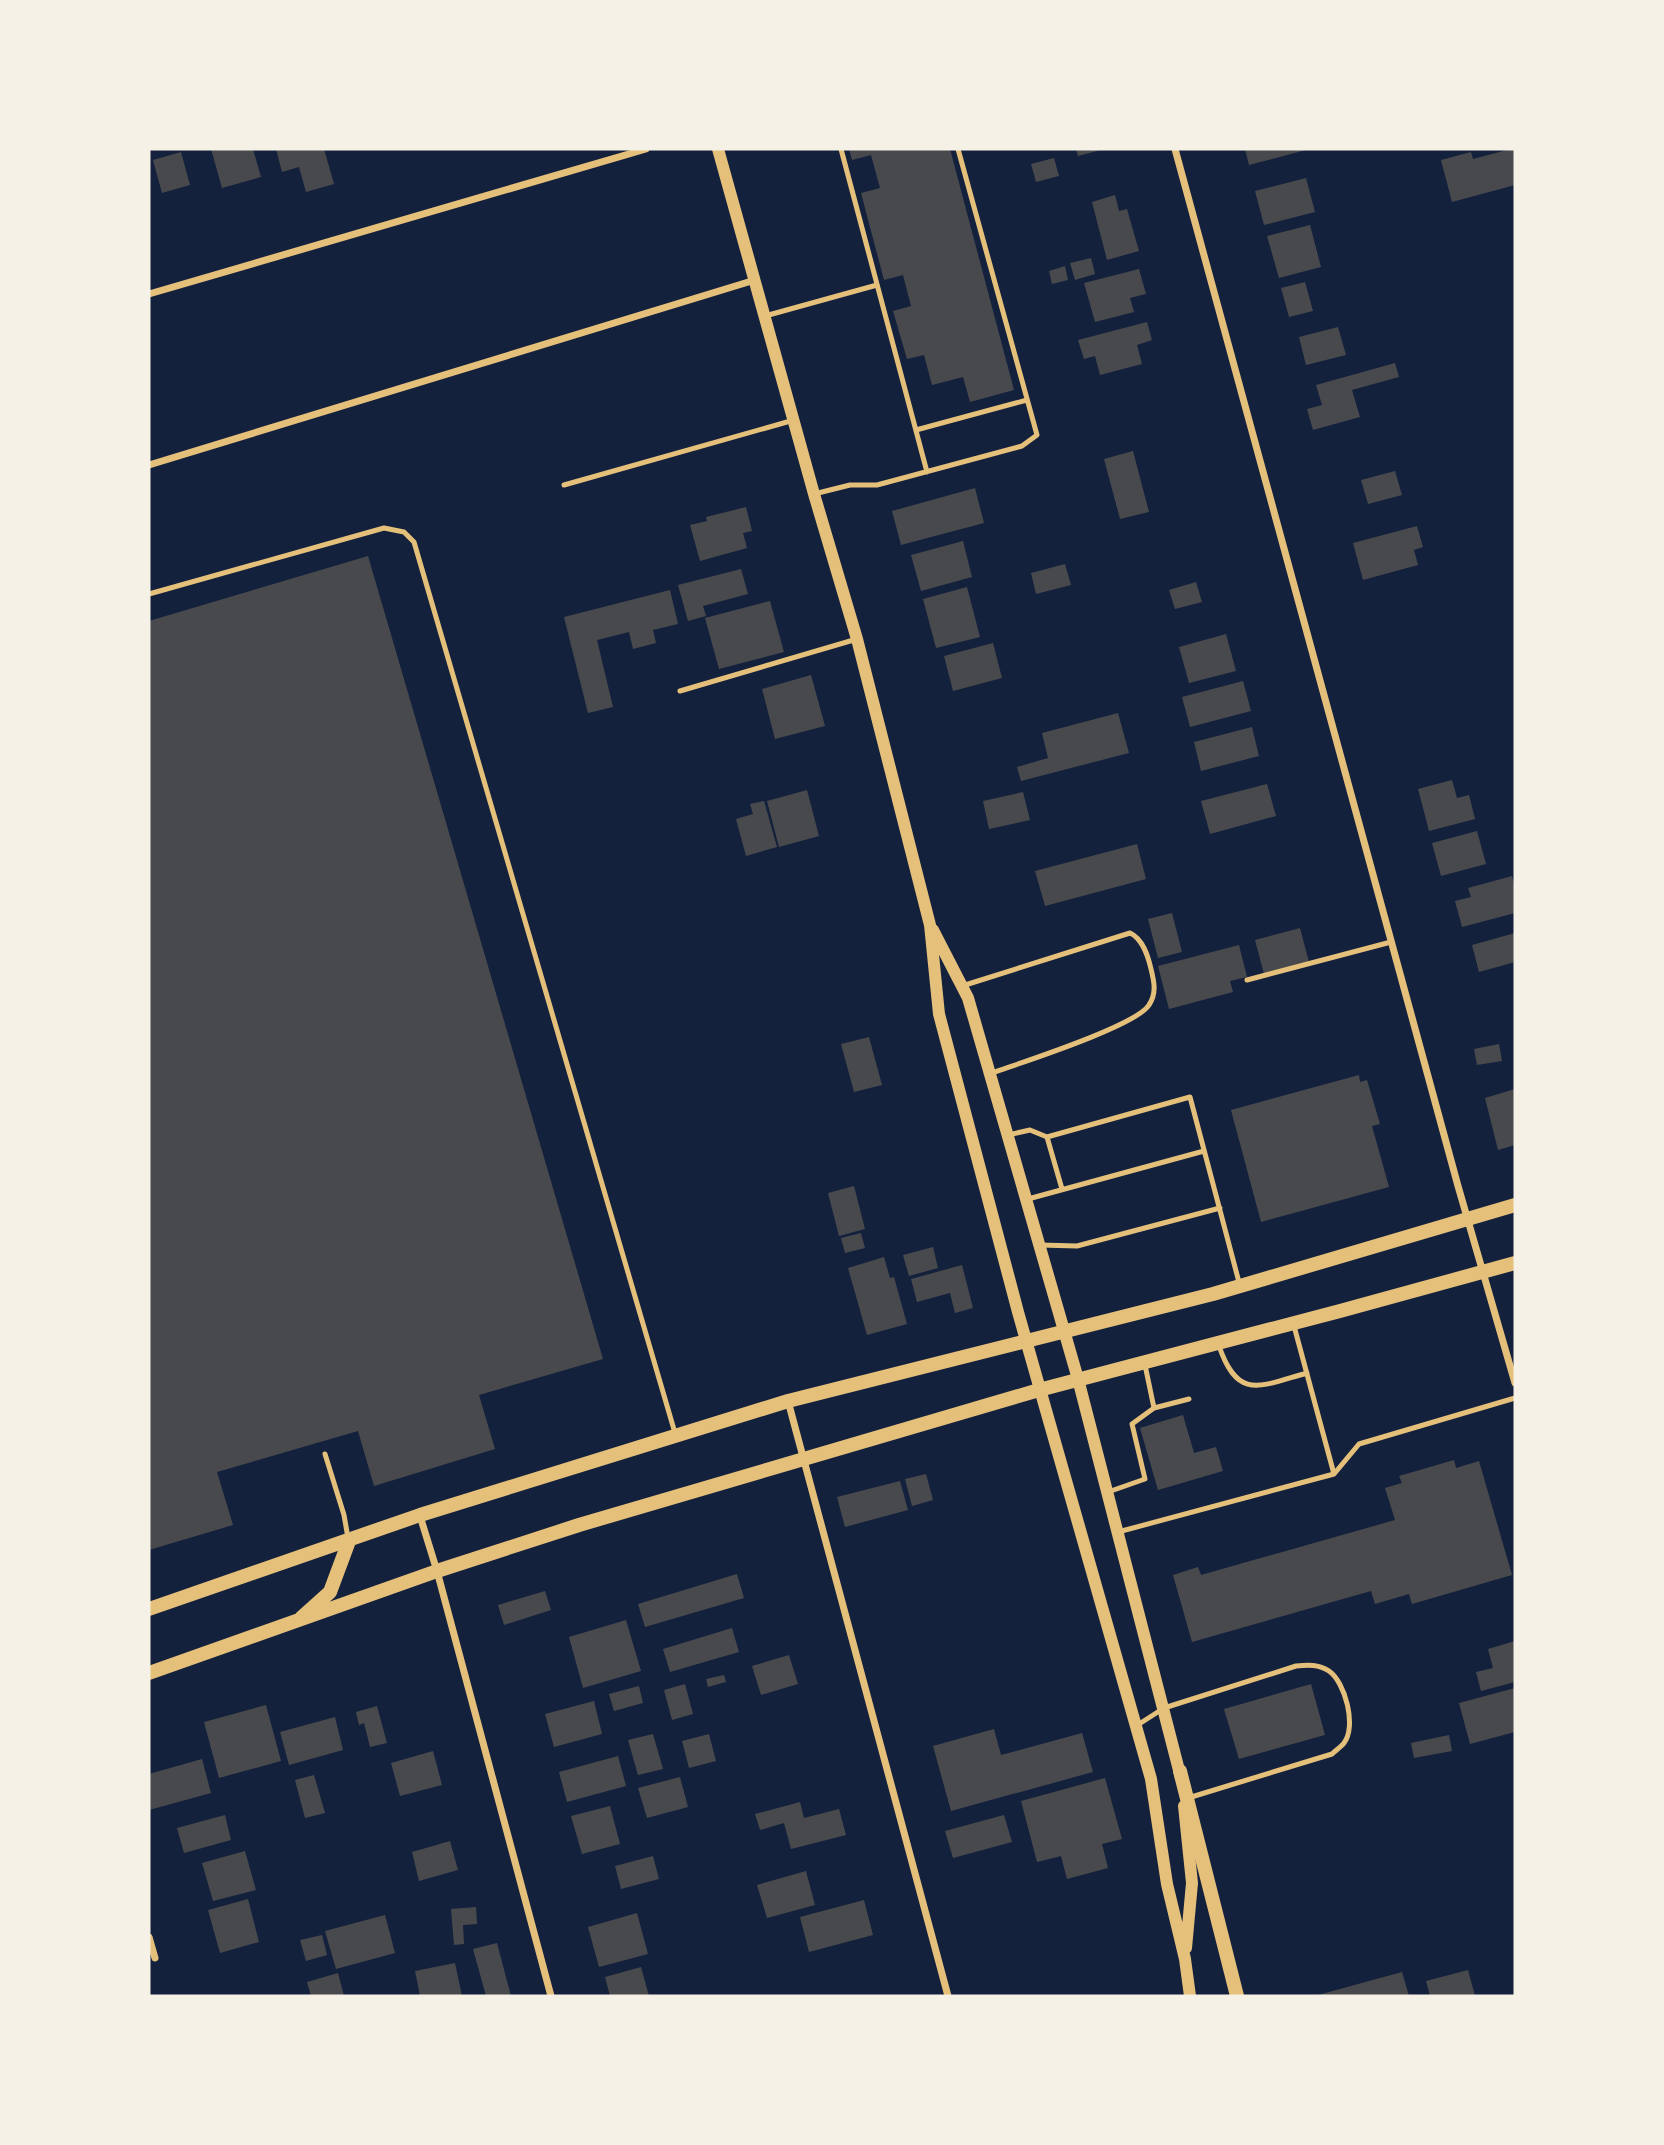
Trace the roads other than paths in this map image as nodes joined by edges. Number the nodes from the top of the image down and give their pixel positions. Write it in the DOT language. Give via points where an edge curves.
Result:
graph roads {
  1 [pos="646,149"];
  2 [pos="718,149"];
  3 [pos="841,149"];
  4 [pos="958,149"];
  5 [pos="1175,149"];
  6 [pos="755,280"];
  7 [pos="877,285"];
  8 [pos="149,294"];
  9 [pos="765,316"];
  10 [pos="1027,400"];
  11 [pos="794,420"];
  12 [pos="916,430"];
  13 [pos="149,465"];
  14 [pos="927,471"];
  15 [pos="564,485"];
  16 [pos="814,494"];
  17 [pos="149,594"];
  18 [pos="857,639"];
  19 [pos="680,691"];
  20 [pos="930,925"];
  21 [pos="1391,942"];
  22 [pos="1247,980"];
  23 [pos="962,986"];
  24 [pos="990,1074"];
  25 [pos="1008,1135"];
  26 [pos="1047,1137"];
  27 [pos="1204,1150"];
  28 [pos="1062,1189"];
  29 [pos="1027,1199"];
  30 [pos="1515,1205"];
  31 [pos="1220,1208"];
  32 [pos="1468,1220"];
  33 [pos="1040,1245"];
  34 [pos="1515,1263"];
  35 [pos="1483,1272"];
  36 [pos="1240,1286"];
  37 [pos="1294,1323"];
  38 [pos="1065,1331"];
  39 [pos="1026,1341"];
  40 [pos="1217,1343"];
  41 [pos="1144,1362"];
  42 [pos="1307,1373"];
  43 [pos="1078,1379"];
  44 [pos="1515,1383"];
  45 [pos="1039,1390"];
  46 [pos="1515,1398"];
  47 [pos="1189,1399"];
  48 [pos="789,1401"];
  49 [pos="1154,1408"];
  50 [pos="676,1434"];
  51 [pos="325,1454"];
  52 [pos="806,1458"];
  53 [pos="1334,1474"];
  54 [pos="1108,1492"];
  55 [pos="420,1515"];
  56 [pos="1118,1532"];
  57 [pos="349,1541"];
  58 [pos="438,1571"];
  59 [pos="149,1609"];
  60 [pos="296,1622"];
  61 [pos="149,1673"];
  62 [pos="1164,1707"];
  63 [pos="1136,1726"];
  64 [pos="1180,1771"];
  65 [pos="1185,1798"];
  66 [pos="149,1937"];
  67 [pos="155,1958"];
  68 [pos="1185,1959"];
  69 [pos="551,1996"];
  70 [pos="948,1996"];
  71 [pos="1190,1996"];
  72 [pos="1237,1996"];
  1 -- 8 [label="street"];
  2 -- 6 [label="street"];
  3 -- 7 [label="lane"];
  4 -- 10 [label="lane"];
  5 -- 21 [label="street"];
  6 -- 9 [label="street"];
  6 -- 13 [label="street"];
  7 -- 9 [label="lane"];
  7 -- 12 [label="lane"];
  9 -- 11 [label="street"];
  10 -- 12 [label="lane"];
  10 -- 14 [label="lane" via="1037,435 1022,446"];
  11 -- 15 [label="lane"];
  11 -- 16 [label="street"];
  12 -- 14 [label="lane"];
  14 -- 16 [label="lane" via="877,485 849,485"];
  16 -- 18 [label="street"];
  17 -- 50 [label="lane" via="384,528 404,532 414,541"];
  18 -- 19 [label="lane"];
  18 -- 20 [label="street"];
  20 -- 23 [label="street"];
  20 -- 39 [label="street" via="939,1014"];
  21 -- 22 [label="lane"];
  21 -- 32 [label="street"];
  23 -- 24 [label="street"];
  23 -- 24 [label="lane" via="1130,933 1138,937 1149,959 1156,986 1149,1006 1114,1027"];
  24 -- 25 [label="street"];
  25 -- 26 [label="lane" via="1030,1130"];
  25 -- 29 [label="street"];
  26 -- 27 [label="lane" via="1190,1097"];
  26 -- 28 [label="lane"];
  27 -- 28 [label="lane"];
  27 -- 31 [label="lane"];
  28 -- 29 [label="lane"];
  29 -- 33 [label="street"];
  30 -- 32 [label="main road"];
  31 -- 33 [label="lane" via="1077,1246"];
  31 -- 36 [label="lane"];
  32 -- 35 [label="street"];
  32 -- 36 [label="main road"];
  33 -- 38 [label="street"];
  34 -- 35 [label="main road"];
  35 -- 37 [label="main road"];
  35 -- 44 [label="street"];
  36 -- 38 [label="main road"];
  37 -- 40 [label="main road"];
  37 -- 42 [label="lane"];
  38 -- 39 [label="main road"];
  38 -- 43 [label="street"];
  39 -- 45 [label="street"];
  39 -- 48 [label="main road"];
  40 -- 41 [label="main road"];
  40 -- 42 [label="lane" via="1232,1376 1241,1383 1255,1386"];
  41 -- 43 [label="main road"];
  41 -- 49 [label="lane"];
  42 -- 53 [label="lane"];
  43 -- 45 [label="main road"];
  43 -- 54 [label="street"];
  45 -- 52 [label="main road"];
  45 -- 63 [label="street"];
  46 -- 53 [label="lane" via="1359,1444"];
  47 -- 49 [label="lane"];
  48 -- 50 [label="main road"];
  48 -- 52 [label="street"];
  49 -- 54 [label="lane" via="1132,1424 1145,1479"];
  50 -- 55 [label="main road"];
  51 -- 57 [label="lane"];
  52 -- 58 [label="main road"];
  52 -- 70 [label="street"];
  53 -- 56 [label="lane"];
  54 -- 56 [label="street"];
  55 -- 57 [label="main road"];
  55 -- 58 [label="street"];
  56 -- 62 [label="street"];
  57 -- 59 [label="main road"];
  57 -- 60 [label="main road" via="330,1592"];
  58 -- 60 [label="main road"];
  58 -- 69 [label="street"];
  60 -- 61 [label="main road"];
  62 -- 63 [label="lane"];
  62 -- 64 [label="street"];
  62 -- 65 [label="lane" via="1312,1665 1328,1670 1346,1700 1350,1722 1346,1741 1332,1754"];
  63 -- 68 [label="street" via="1151,1779 1167,1884"];
  64 -- 65 [label="main road"];
  65 -- 68 [label="street" via="1192,1883"];
  65 -- 72 [label="main road"];
  66 -- 67 [label="street"];
  68 -- 71 [label="street"];
}
